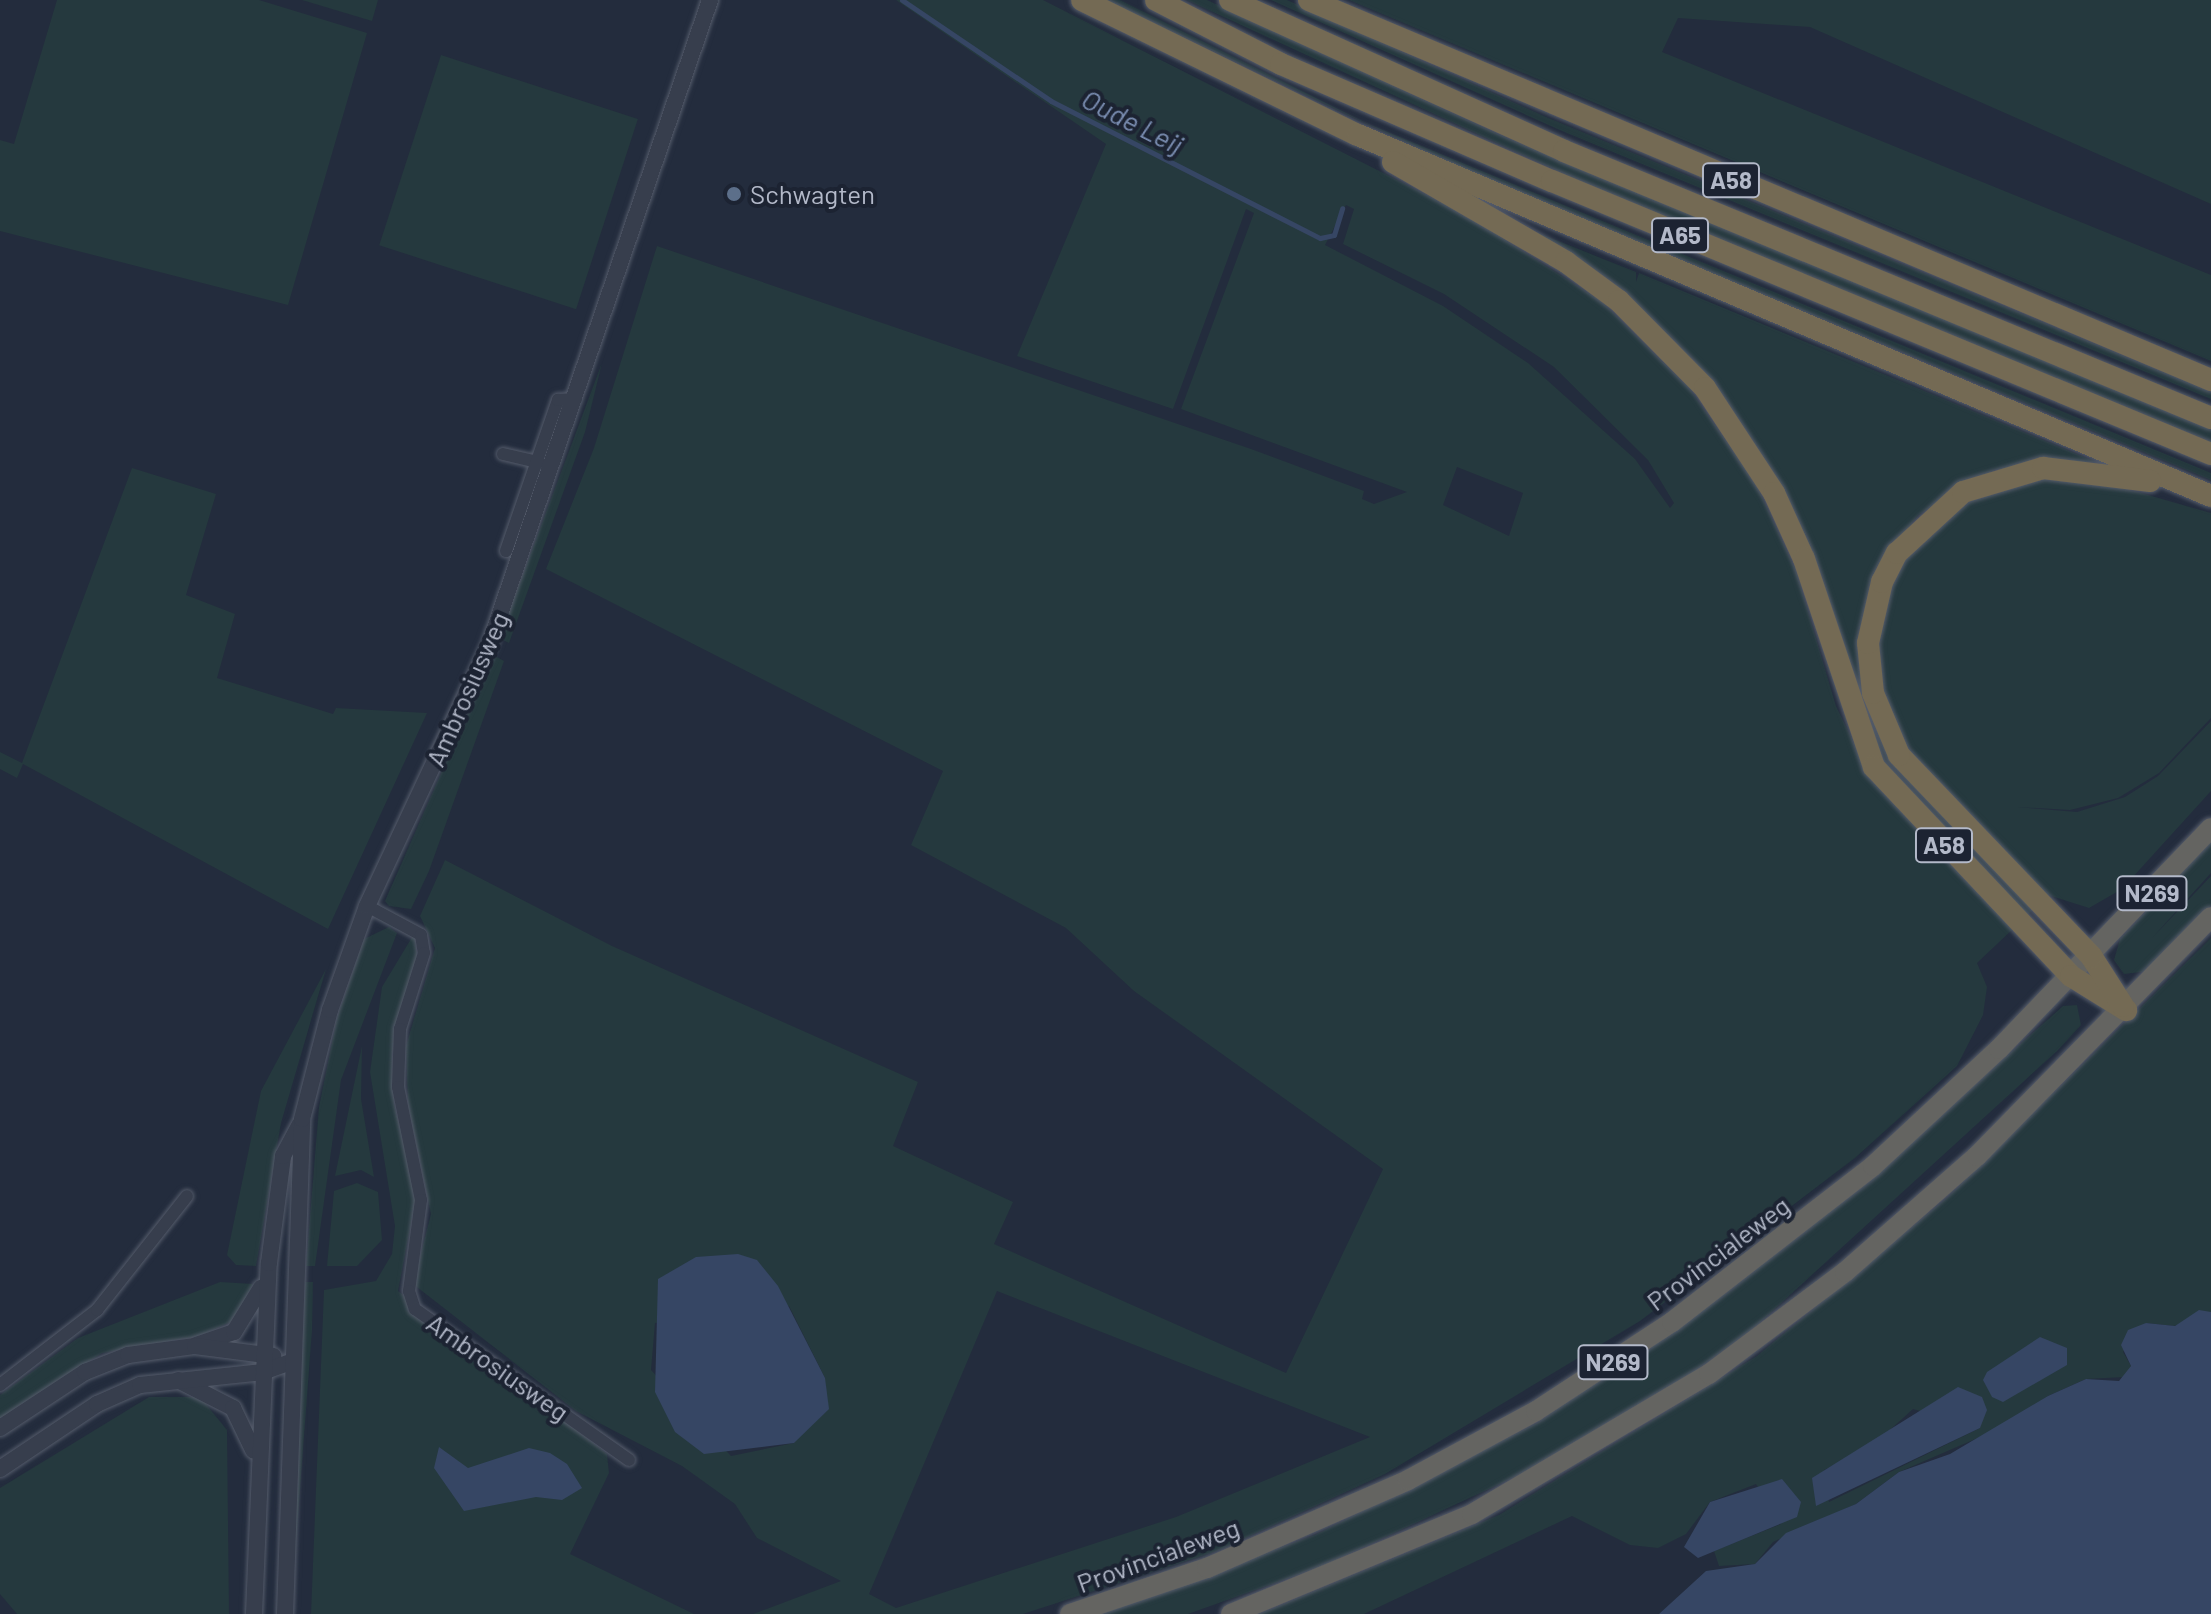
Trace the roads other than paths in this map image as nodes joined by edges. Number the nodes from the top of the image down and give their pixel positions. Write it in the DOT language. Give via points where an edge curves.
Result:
graph roads {
  1 [pos="710,0"];
  2 [pos="1082,0"];
  3 [pos="1156,0"];
  4 [pos="1230,0"];
  5 [pos="1309,0"];
  6 [pos="1358,135"];
  7 [pos="2211,380"];
  8 [pos="576,399"];
  9 [pos="2211,418"];
  10 [pos="503,454"];
  11 [pos="2211,454"];
  12 [pos="534,461"];
  13 [pos="554,467"];
  14 [pos="2202,492"];
  15 [pos="506,551"];
  16 [pos="2211,828"];
  17 [pos="367,906"];
  18 [pos="2211,917"];
  19 [pos="2091,956"];
  20 [pos="2071,976"];
  21 [pos="2126,1010"];
  22 [pos="302,1119"];
  23 [pos="187,1196"];
  24 [pos="269,1263"];
  25 [pos="195,1346"];
  26 [pos="264,1353"];
  27 [pos="291,1362"];
  28 [pos="263,1372"];
  29 [pos="169,1377"];
  30 [pos="0,1385"];
  31 [pos="0,1428"];
  32 [pos="629,1460"];
  33 [pos="256,1461"];
  34 [pos="0,1469"];
  35 [pos="254,1614"];
  36 [pos="285,1614"];
  37 [pos="1070,1614"];
  38 [pos="1231,1614"];
  1 -- 8 [label="street, Ambrosiusweg"];
  2 -- 6 [label="highway, A58"];
  3 -- 11 [label="highway, A65" via="1281,64 1552,181"];
  4 -- 9 [label="highway, A65" via="1564,151"];
  5 -- 7 [label="highway, A58"];
  6 -- 14 [label="highway, A58"];
  6 -- 20 [label="highway, A58" via="1407,173 1577,270 1630,311 1705,388 1766,479 1804,559 1874,767"];
  8 -- 12 [label="street" via="558,400"];
  8 -- 13 [label="street, Ambrosiusweg"];
  10 -- 12 [label="street"];
  12 -- 13 [label="street"];
  12 -- 15 [label="street"];
  13 -- 17 [label="street, Ambrosiusweg" via="490,643"];
  14 -- 19 [label="highway, A58" via="2094,470 2043,468 1993,478 1916,529 1882,582 1873,612 1869,670 1899,755"];
  16 -- 19 [label="highway, Provincialeweg / N269"];
  17 -- 22 [label="street, Ambrosiusweg"];
  17 -- 32 [label="street, Ambrosiusweg" via="421,935 424,953 400,1029 398,1087 421,1200 409,1291 415,1309"];
  18 -- 21 [label="highway, N269"];
  19 -- 20 [label="highway, Provincialeweg / N269"];
  19 -- 21 [label="highway, A58"];
  20 -- 21 [label="highway, A58"];
  20 -- 37 [label="highway, Provincialeweg / N269" via="1809,1218 1672,1322 1536,1411 1297,1532"];
  21 -- 38 [label="highway, N269" via="1909,1217 1709,1374 1472,1514"];
  22 -- 24 [label="street, Ambrosiusweg" via="283,1156"];
  22 -- 27 [label="street, Ambrosiusweg"];
  23 -- 30 [label="street" via="97,1310"];
  24 -- 25 [label="street" via="249,1317 234,1332"];
  24 -- 26 [label="street, Ambrosiusweg"];
  25 -- 26 [label="street"];
  25 -- 31 [label="street" via="128,1355 85,1372"];
  26 -- 27 [label="street"];
  26 -- 28 [label="street, Ambrosiusweg"];
  27 -- 28 [label="street"];
  27 -- 36 [label="street, Ambrosiusweg"];
  28 -- 29 [label="street"];
  28 -- 33 [label="street, Ambrosiusweg"];
  29 -- 33 [label="street" via="233,1408"];
  29 -- 34 [label="street" via="97,1404"];
  33 -- 35 [label="street, Ambrosiusweg"];
}
